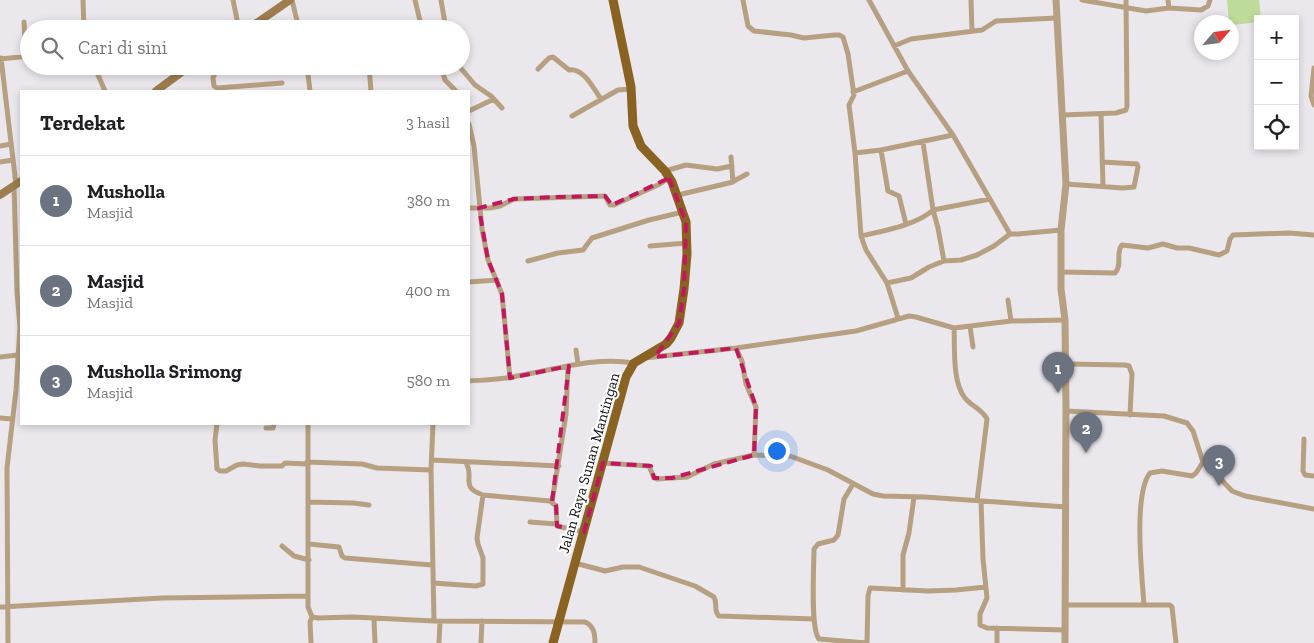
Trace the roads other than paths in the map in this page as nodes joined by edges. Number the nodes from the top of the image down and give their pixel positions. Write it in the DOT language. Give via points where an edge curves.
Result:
graph roads {
  1 [pos="83,0"];
  2 [pos="233,0"];
  3 [pos="291,0"];
  4 [pos="415,0"];
  5 [pos="441,0"];
  6 [pos="613,0"];
  7 [pos="743,0"];
  8 [pos="870,0"];
  9 [pos="970,0"];
  10 [pos="1056,0"];
  11 [pos="1082,0"];
  12 [pos="1126,0"];
  13 [pos="1168,0"];
  14 [pos="1210,0"];
  15 [pos="1125,8"];
  16 [pos="1169,8"];
  17 [pos="1056,18"];
  18 [pos="84,20"];
  19 [pos="237,20"];
  20 [pos="261,20"];
  21 [pos="297,20"];
  22 [pos="420,20"];
  23 [pos="444,20"];
  24 [pos="972,31"];
  25 [pos="894,46"];
  26 [pos="20,57"];
  27 [pos="1,58"];
  28 [pos="538,69"];
  29 [pos="908,71"];
  30 [pos="1314,71"];
  31 [pos="98,75"];
  32 [pos="178,75"];
  33 [pos="214,75"];
  34 [pos="308,75"];
  35 [pos="370,75"];
  36 [pos="444,75"];
  37 [pos="467,75"];
  38 [pos="282,83"];
  39 [pos="631,88"];
  40 [pos="104,90"];
  41 [pos="157,90"];
  42 [pos="310,90"];
  43 [pos="371,90"];
  44 [pos="455,90"];
  45 [pos="853,92"];
  46 [pos="494,99"];
  47 [pos="601,99"];
  48 [pos="1314,105"];
  49 [pos="502,108"];
  50 [pos="470,111"];
  51 [pos="0,113"];
  52 [pos="7,113"];
  53 [pos="1101,114"];
  54 [pos="1062,115"];
  55 [pos="572,116"];
  56 [pos="470,128"];
  57 [pos="953,135"];
  58 [pos="923,142"];
  59 [pos="11,144"];
  60 [pos="0,146"];
  61 [pos="881,150"];
  62 [pos="855,153"];
  63 [pos="731,157"];
  64 [pos="13,160"];
  65 [pos="0,162"];
  66 [pos="1102,162"];
  67 [pos="732,166"];
  68 [pos="470,173"];
  69 [pos="476,173"];
  70 [pos="667,174"];
  71 [pos="747,174"];
  72 [pos="734,181"];
  73 [pos="17,184"];
  74 [pos="1066,184"];
  75 [pos="1103,187"];
  76 [pos="0,195"];
  77 [pos="678,195"];
  78 [pos="990,199"];
  79 [pos="470,208"];
  80 [pos="479,208"];
  81 [pos="933,210"];
  82 [pos="684,212"];
  83 [pos="906,224"];
  84 [pos="1061,230"];
  85 [pos="1010,234"];
  86 [pos="1314,235"];
  87 [pos="861,236"];
  88 [pos="18,240"];
  89 [pos="687,243"];
  90 [pos="650,246"];
  91 [pos="528,261"];
  92 [pos="944,261"];
  93 [pos="1061,272"];
  94 [pos="497,280"];
  95 [pos="470,282"];
  96 [pos="887,283"];
  97 [pos="1008,300"];
  98 [pos="898,318"];
  99 [pos="1065,320"];
  100 [pos="1012,321"];
  101 [pos="970,326"];
  102 [pos="20,327"];
  103 [pos="954,328"];
  104 [pos="973,347"];
  105 [pos="736,348"];
  106 [pos="576,350"];
  107 [pos="18,355"];
  108 [pos="0,357"];
  109 [pos="637,361"];
  110 [pos="578,364"];
  111 [pos="1066,364"];
  112 [pos="568,366"];
  113 [pos="510,378"];
  114 [pos="470,381"];
  115 [pos="1066,411"];
  116 [pos="1130,415"];
  117 [pos="0,418"];
  118 [pos="12,419"];
  119 [pos="217,425"];
  120 [pos="274,425"];
  121 [pos="308,425"];
  122 [pos="433,425"];
  123 [pos="266,428"];
  124 [pos="1304,439"];
  125 [pos="754,455"];
  126 [pos="432,460"];
  127 [pos="1202,462"];
  128 [pos="307,463"];
  129 [pos="466,463"];
  130 [pos="603,463"];
  131 [pos="559,466"];
  132 [pos="0,468"];
  133 [pos="7,468"];
  134 [pos="431,470"];
  135 [pos="1314,476"];
  136 [pos="853,484"];
  137 [pos="483,495"];
  138 [pos="914,496"];
  139 [pos="979,501"];
  140 [pos="308,502"];
  141 [pos="552,502"];
  142 [pos="369,505"];
  143 [pos="1066,507"];
  144 [pos="1314,510"];
  145 [pos="530,522"];
  146 [pos="556,524"];
  147 [pos="584,532"];
  148 [pos="0,543"];
  149 [pos="7,543"];
  150 [pos="309,544"];
  151 [pos="282,546"];
  152 [pos="309,560"];
  153 [pos="575,563"];
  154 [pos="432,565"];
  155 [pos="433,583"];
  156 [pos="986,587"];
  157 [pos="903,590"];
  158 [pos="308,596"];
  159 [pos="1065,605"];
  160 [pos="1144,605"];
  161 [pos="0,607"];
  162 [pos="9,607"];
  163 [pos="312,617"];
  164 [pos="374,619"];
  165 [pos="814,619"];
  166 [pos="482,620"];
  167 [pos="437,621"];
  168 [pos="559,623"];
  169 [pos="997,628"];
  170 [pos="1065,630"];
  171 [pos="8,643"];
  172 [pos="311,643"];
  173 [pos="375,643"];
  174 [pos="439,643"];
  175 [pos="481,643"];
  176 [pos="553,643"];
  177 [pos="595,643"];
  178 [pos="867,643"];
  179 [pos="997,643"];
  180 [pos="1065,643"];
  181 [pos="1176,643"];
  1 -- 18 [label="street"];
  2 -- 19 [label="street"];
  3 -- 20 [label="main road"];
  3 -- 21 [label="street"];
  4 -- 22 [label="street"];
  5 -- 23 [label="street"];
  6 -- 39 [label="main road"];
  7 -- 45 [label="street" via="748,26 754,31 804,38 841,36 848,54"];
  8 -- 25 [label="street"];
  9 -- 24 [label="street"];
  10 -- 17 [label="street"];
  11 -- 15 [label="street"];
  12 -- 15 [label="street"];
  13 -- 16 [label="street"];
  14 -- 16 [label="street" via="1208,6 1201,10"];
  15 -- 16 [label="street"];
  15 -- 53 [label="street" via="1127,106 1123,112"];
  17 -- 24 [label="street" via="996,21 982,30"];
  17 -- 54 [label="street"];
  24 -- 25 [label="street" via="911,39"];
  25 -- 29 [label="street"];
  26 -- 27 [label="street"];
  27 -- 52 [label="street"];
  28 -- 47 [label="street" via="554,57 569,70 581,72"];
  29 -- 45 [label="street"];
  29 -- 57 [label="street"];
  30 -- 48 [label="street" via="1311,96"];
  31 -- 40 [label="street"];
  32 -- 41 [label="main road"];
  33 -- 38 [label="street" via="212,81 216,88"];
  34 -- 42 [label="street"];
  35 -- 43 [label="street"];
  36 -- 44 [label="street"];
  37 -- 46 [label="street"];
  39 -- 47 [label="street" via="621,89"];
  39 -- 70 [label="main road" via="633,126 637,137"];
  45 -- 62 [label="street" via="849,105"];
  46 -- 49 [label="street"];
  46 -- 50 [label="street"];
  47 -- 55 [label="street"];
  51 -- 52 [label="street"];
  52 -- 59 [label="street"];
  53 -- 54 [label="street"];
  53 -- 66 [label="street"];
  54 -- 74 [label="street"];
  56 -- 69 [label="street"];
  57 -- 58 [label="street"];
  57 -- 78 [label="street"];
  58 -- 61 [label="street"];
  58 -- 81 [label="street"];
  59 -- 60 [label="street"];
  59 -- 64 [label="street"];
  61 -- 62 [label="street"];
  61 -- 83 [label="street" via="888,191 899,196"];
  62 -- 87 [label="street"];
  63 -- 67 [label="street"];
  64 -- 65 [label="street"];
  64 -- 73 [label="street"];
  66 -- 75 [label="street"];
  66 -- 75 [label="street" via="1133,163 1138,167 1133,188"];
  67 -- 70 [label="street" via="686,165"];
  67 -- 72 [label="street"];
  68 -- 69 [label="street"];
  69 -- 80 [label="street"];
  70 -- 77 [label="main road"];
  70 -- 80 [label="street" via="660,184 610,205 605,196 556,197 514,199 500,206"];
  71 -- 72 [label="street"];
  72 -- 77 [label="street"];
  73 -- 76 [label="main road"];
  73 -- 88 [label="street"];
  74 -- 75 [label="street"];
  74 -- 84 [label="street"];
  77 -- 82 [label="main road"];
  78 -- 81 [label="street"];
  78 -- 85 [label="street"];
  79 -- 80 [label="street"];
  80 -- 94 [label="street" via="488,260"];
  81 -- 83 [label="street"];
  81 -- 92 [label="street"];
  82 -- 89 [label="main road"];
  82 -- 91 [label="street" via="592,238 583,250"];
  83 -- 87 [label="street"];
  84 -- 85 [label="street"];
  84 -- 93 [label="street"];
  85 -- 92 [label="street" via="977,255"];
  86 -- 93 [label="street" via="1234,235 1227,251 1219,255 1163,244 1148,248 1122,245 1119,248 1119,268 1115,273"];
  87 -- 96 [label="street"];
  88 -- 102 [label="street"];
  89 -- 90 [label="street"];
  89 -- 109 [label="main road" via="679,323 666,344"];
  92 -- 96 [label="street" via="911,278"];
  93 -- 99 [label="street"];
  94 -- 95 [label="street"];
  94 -- 113 [label="street"];
  96 -- 98 [label="street"];
  97 -- 100 [label="street"];
  98 -- 103 [label="street" via="916,317"];
  98 -- 105 [label="street" via="856,331"];
  99 -- 100 [label="street"];
  99 -- 111 [label="street"];
  100 -- 101 [label="street"];
  101 -- 103 [label="street"];
  101 -- 104 [label="street"];
  102 -- 107 [label="street"];
  103 -- 139 [label="street" via="960,389 987,419"];
  105 -- 109 [label="street"];
  105 -- 125 [label="street" via="742,360 746,384 756,404"];
  106 -- 110 [label="street"];
  107 -- 108 [label="street"];
  107 -- 118 [label="street"];
  109 -- 110 [label="street"];
  109 -- 130 [label="main road, Jalan Raya Sunan Mantingan" via="624,383"];
  110 -- 112 [label="street"];
  111 -- 115 [label="street"];
  111 -- 116 [label="street" via="1129,366 1132,374"];
  112 -- 113 [label="street"];
  112 -- 131 [label="street"];
  113 -- 114 [label="street"];
  115 -- 116 [label="street"];
  115 -- 143 [label="street"];
  116 -- 127 [label="street" via="1164,416 1187,423 1193,430"];
  117 -- 118 [label="street"];
  118 -- 133 [label="street"];
  119 -- 128 [label="street" via="215,458 220,471 243,464 282,466 285,463"];
  120 -- 123 [label="street" via="273,428"];
  121 -- 128 [label="street"];
  122 -- 126 [label="street"];
  124 -- 135 [label="street" via="1303,471 1305,475"];
  125 -- 130 [label="street" via="714,464 687,477 654,478 649,466"];
  125 -- 136 [label="street" via="790,456 828,470"];
  126 -- 129 [label="street"];
  126 -- 134 [label="street"];
  127 -- 144 [label="street" via="1239,495"];
  127 -- 160 [label="street" via="1192,476 1157,471 1150,473 1145,481 1140,515"];
  128 -- 134 [label="street"];
  128 -- 140 [label="street"];
  129 -- 131 [label="street"];
  129 -- 137 [label="street" via="469,486"];
  130 -- 147 [label="main road, Jalan Raya Sunan Mantingan"];
  131 -- 141 [label="street"];
  132 -- 133 [label="street"];
  133 -- 149 [label="street"];
  134 -- 154 [label="street"];
  136 -- 138 [label="street" via="873,494"];
  136 -- 165 [label="street" via="844,499 838,535 814,549"];
  137 -- 141 [label="street"];
  137 -- 155 [label="street" via="477,538 484,564 482,584"];
  138 -- 139 [label="street"];
  138 -- 157 [label="street" via="903,555"];
  139 -- 143 [label="street"];
  139 -- 156 [label="street"];
  140 -- 142 [label="street"];
  140 -- 150 [label="street"];
  141 -- 146 [label="street" via="556,509"];
  143 -- 159 [label="street"];
  145 -- 146 [label="street"];
  146 -- 147 [label="street"];
  147 -- 153 [label="main road, Jalan Raya Sunan Mantingan"];
  148 -- 149 [label="street"];
  149 -- 162 [label="street"];
  150 -- 152 [label="street"];
  150 -- 154 [label="street" via="339,547 345,558"];
  151 -- 152 [label="street" via="294,556"];
  152 -- 158 [label="street"];
  153 -- 165 [label="street" via="605,570 639,567 695,586 714,597 719,616"];
  153 -- 168 [label="main road, Jalan Raya Sunan Mantingan"];
  154 -- 155 [label="street"];
  155 -- 167 [label="street"];
  156 -- 157 [label="street"];
  156 -- 169 [label="street" via="987,601 980,614 980,625"];
  157 -- 178 [label="street" via="870,588"];
  158 -- 162 [label="street" via="162,598"];
  158 -- 163 [label="street"];
  159 -- 160 [label="street"];
  159 -- 170 [label="street"];
  160 -- 181 [label="street" via="1172,607"];
  161 -- 162 [label="street"];
  162 -- 171 [label="street"];
  163 -- 164 [label="street"];
  163 -- 172 [label="street"];
  164 -- 167 [label="street"];
  164 -- 173 [label="street"];
  165 -- 178 [label="street" via="819,639"];
  166 -- 167 [label="street"];
  166 -- 168 [label="street"];
  166 -- 175 [label="street"];
  167 -- 174 [label="street"];
  168 -- 176 [label="main road, Jalan Raya Sunan Mantingan"];
  168 -- 177 [label="street" via="588,623 594,631"];
  169 -- 170 [label="street"];
  169 -- 179 [label="street"];
  170 -- 180 [label="street"];
}
